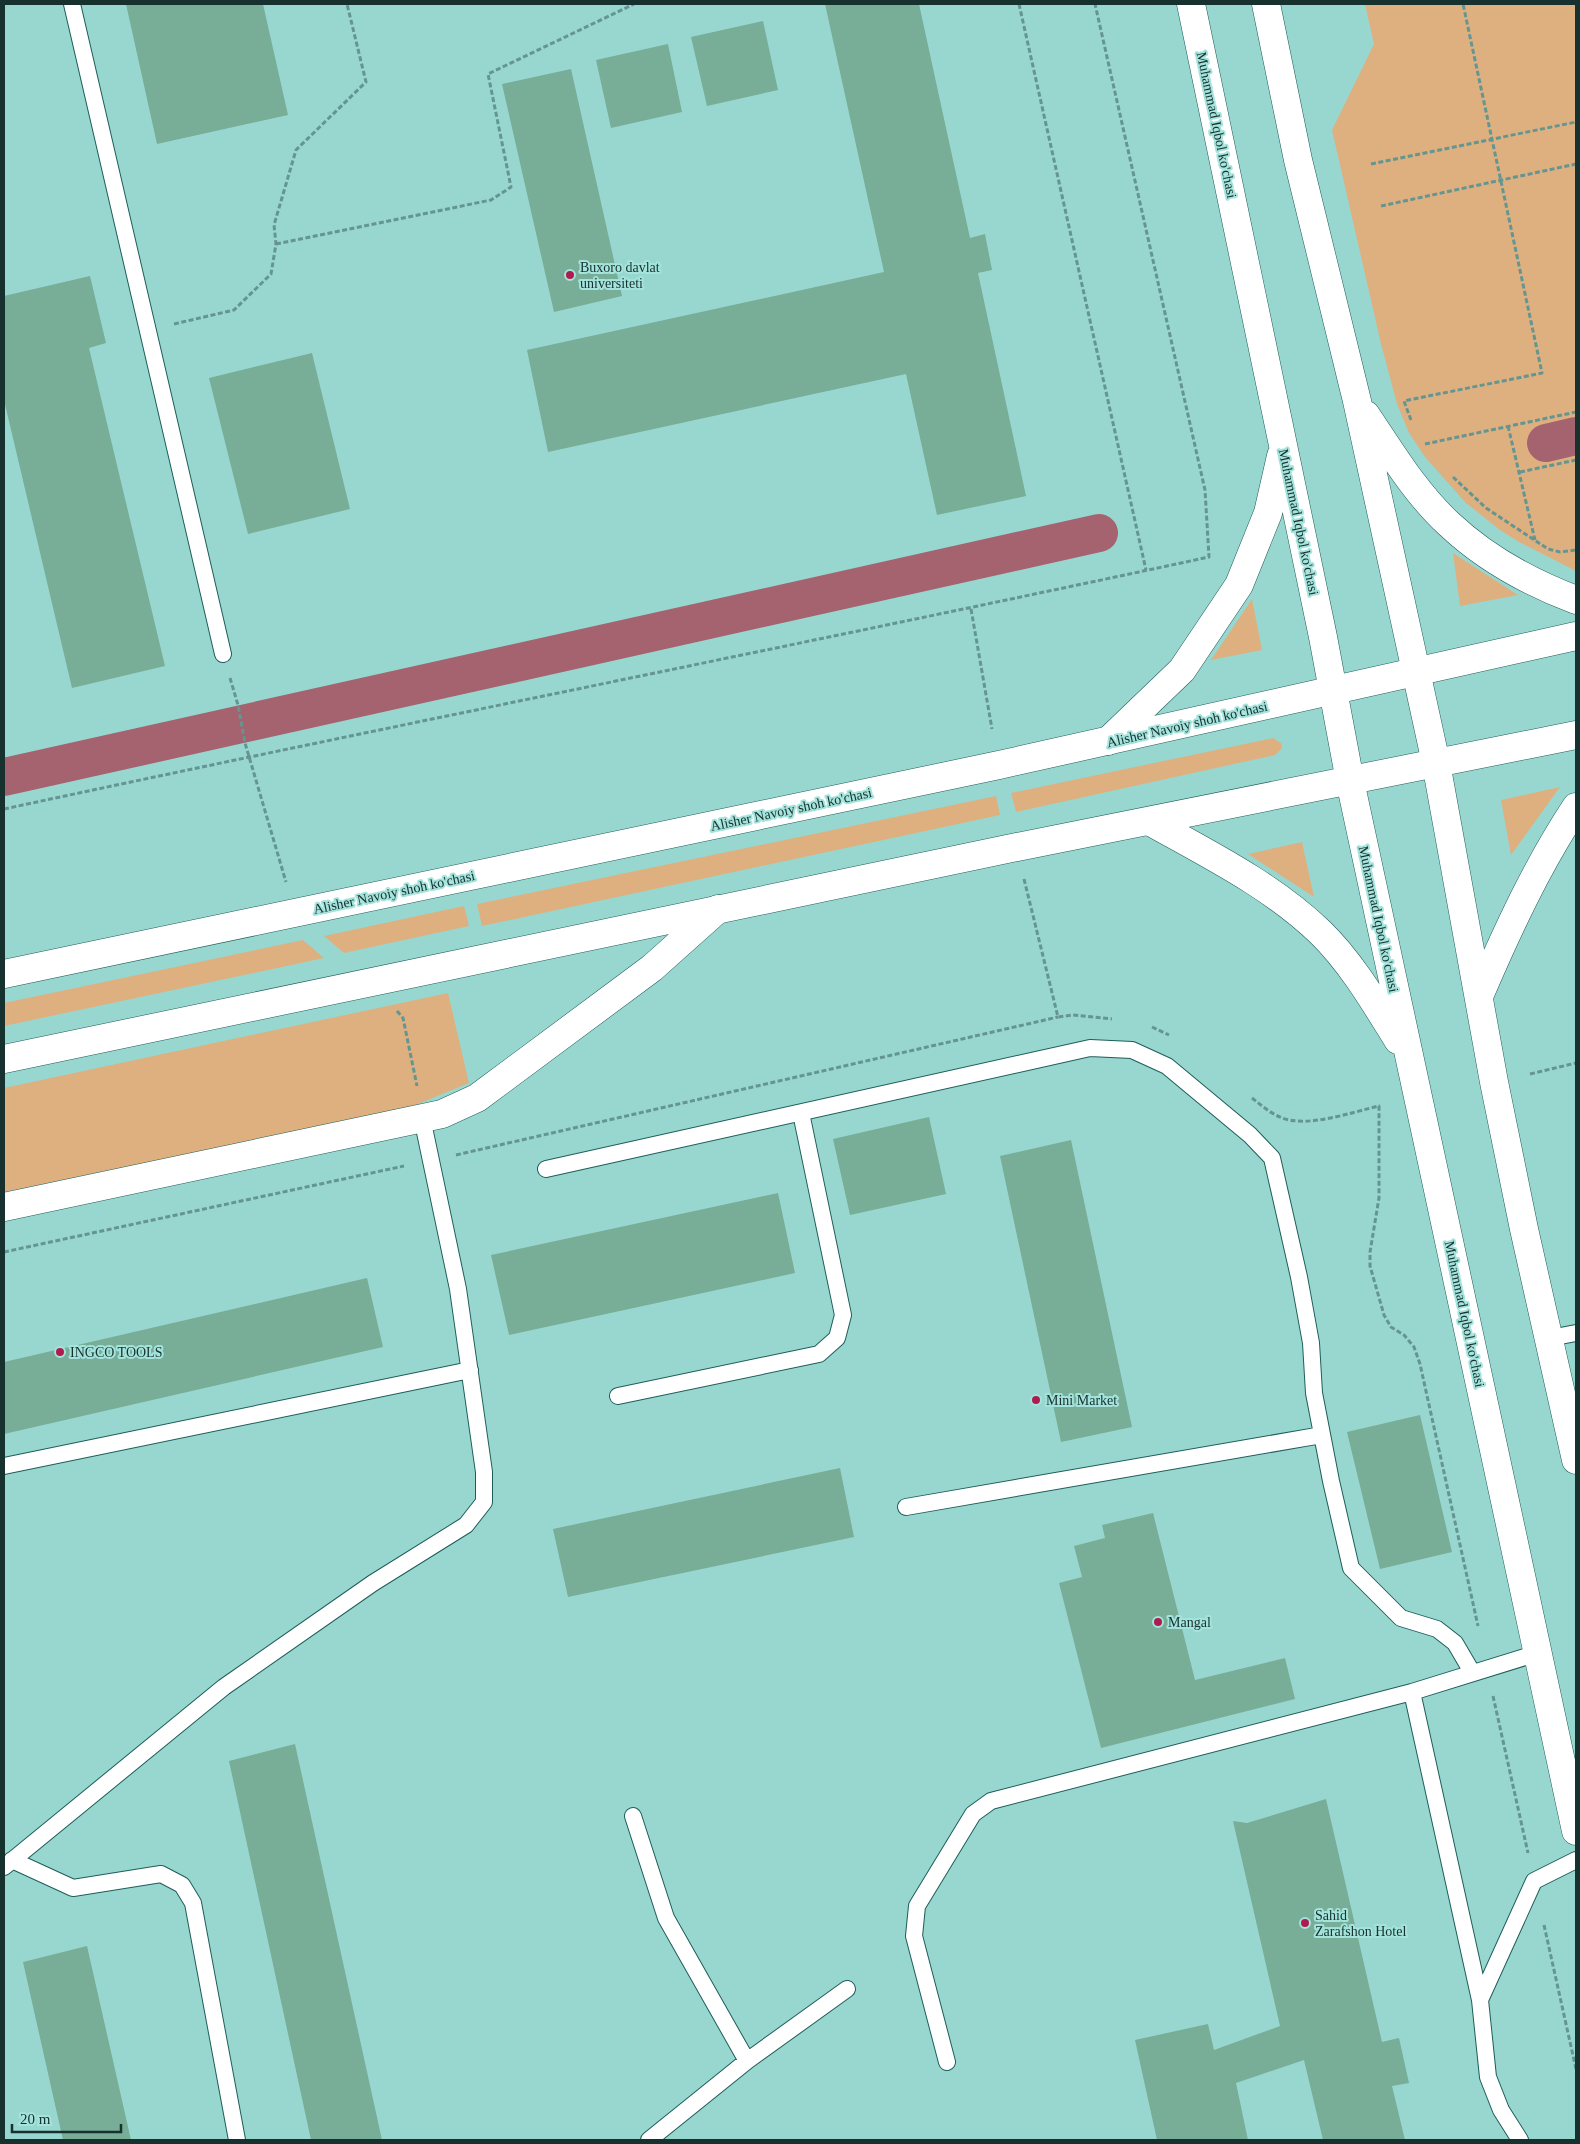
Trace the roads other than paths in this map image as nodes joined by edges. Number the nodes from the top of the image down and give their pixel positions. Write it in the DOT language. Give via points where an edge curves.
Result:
graph roads {
  1 [pos="72,4"];
  2 [pos="1191,4"];
  3 [pos="1266,4"];
  4 [pos="1357,402"];
  5 [pos="1284,448"];
  6 [pos="1576,600"];
  7 [pos="1576,636"];
  8 [pos="222,654"];
  9 [pos="1416,672"];
  10 [pos="1332,691"];
  11 [pos="1576,735"];
  12 [pos="1108,742"];
  13 [pos="1436,763"];
  14 [pos="1350,781"];
  15 [pos="1576,807"];
  16 [pos="1151,822"];
  17 [pos="718,909"];
  18 [pos="4,974"];
  19 [pos="1480,994"];
  20 [pos="1408,1058"];
  21 [pos="4,1059"];
  22 [pos="801,1112"];
  23 [pos="422,1118"];
  24 [pos="546,1169"];
  25 [pos="4,1207"];
  26 [pos="1563,1335"];
  27 [pos="470,1370"];
  28 [pos="618,1396"];
  29 [pos="1322,1435"];
  30 [pos="1576,1460"];
  31 [pos="4,1466"];
  32 [pos="906,1507"];
  33 [pos="1538,1653"];
  34 [pos="1479,1670"];
  35 [pos="1412,1692"];
  36 [pos="633,1816"];
  37 [pos="1576,1832"];
  38 [pos="1576,1860"];
  39 [pos="8,1863"];
  40 [pos="847,1989"];
  41 [pos="1480,2000"];
  42 [pos="747,2062"];
  43 [pos="946,2062"];
  44 [pos="237,2140"];
  45 [pos="649,2140"];
  46 [pos="1520,2140"];
  1 -- 8 [label="lane"];
  2 -- 5 [label="main road, Muhammad Iqbol ko'chasi"];
  3 -- 4 [label="main road" via="1298,160"];
  4 -- 6 [label="main road" via="1395,459 1448,524 1503,564"];
  4 -- 9 [label="main road"];
  5 -- 10 [label="main road, Muhammad Iqbol ko'chasi"];
  5 -- 12 [label="main road" via="1268,513 1239,586 1182,670"];
  7 -- 9 [label="main road, Alisher Navoiy shoh ko'chasi"];
  9 -- 10 [label="main road, Alisher Navoiy shoh ko'chasi"];
  9 -- 13 [label="main road"];
  10 -- 12 [label="main road, Alisher Navoiy shoh ko'chasi"];
  10 -- 14 [label="main road, Muhammad Iqbol ko'chasi"];
  11 -- 13 [label="main road"];
  12 -- 18 [label="main road, Alisher Navoiy shoh ko'chasi"];
  13 -- 14 [label="main road"];
  13 -- 19 [label="main road"];
  14 -- 16 [label="main road"];
  14 -- 20 [label="main road, Muhammad Iqbol ko'chasi"];
  15 -- 19 [label="main road" via="1525,895"];
  16 -- 17 [label="main road"];
  16 -- 20 [label="main road" via="1252,879 1320,932 1368,991"];
  17 -- 21 [label="main road"];
  17 -- 23 [label="main road" via="652,968 478,1098 442,1114"];
  19 -- 26 [label="main road" via="1509,1156"];
  20 -- 33 [label="main road, Muhammad Iqbol ko'chasi"];
  22 -- 24 [label="lane"];
  22 -- 28 [label="lane" via="843,1314 837,1338 819,1354"];
  22 -- 29 [label="lane" via="1090,1048 1132,1050 1167,1066 1250,1135 1272,1158 1311,1343 1314,1393"];
  23 -- 25 [label="main road"];
  23 -- 27 [label="lane" via="458,1289"];
  26 -- 30 [label="main road"];
  27 -- 31 [label="lane"];
  27 -- 39 [label="lane" via="484,1472 484,1502 466,1525 373,1583 224,1688"];
  29 -- 32 [label="lane"];
  29 -- 34 [label="lane" via="1352,1568 1401,1618 1437,1629 1456,1643"];
  33 -- 34 [label="lane"];
  33 -- 37 [label="main road, Muhammad Iqbol ko'chasi"];
  34 -- 35 [label="lane"];
  35 -- 41 [label="lane"];
  35 -- 43 [label="lane" via="992,1801 974,1814 917,1906 914,1936"];
  36 -- 42 [label="lane" via="666,1918"];
  38 -- 41 [label="lane" via="1534,1881"];
  39 -- 44 [label="lane" via="73,1888 161,1874 182,1885 193,1903"];
  40 -- 42 [label="lane"];
  41 -- 46 [label="lane" via="1488,2077"];
  42 -- 45 [label="lane"];
}
